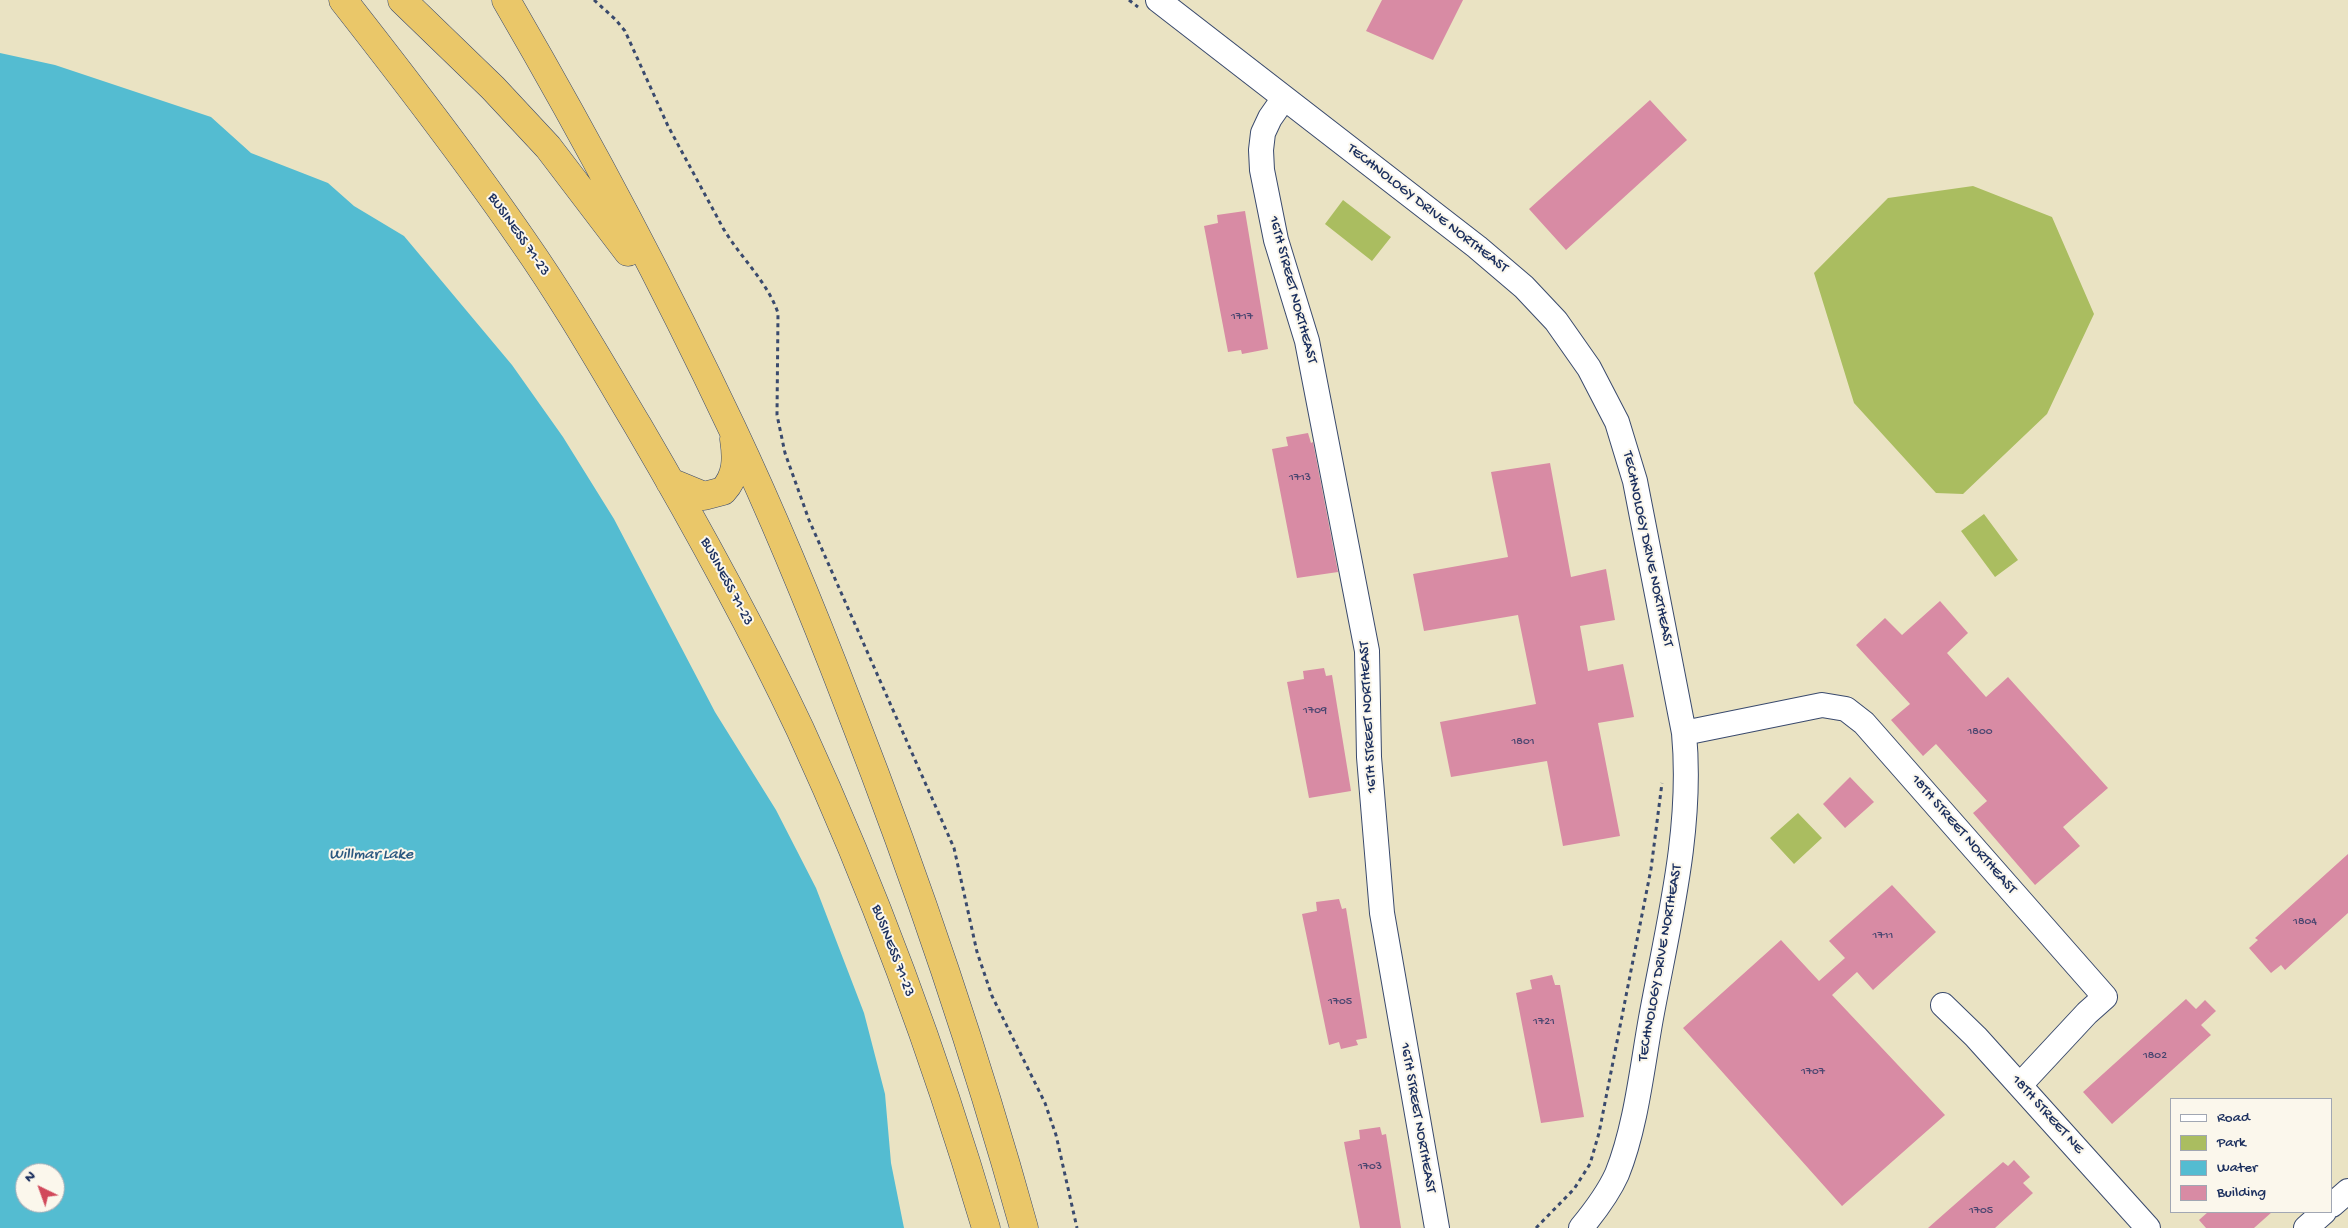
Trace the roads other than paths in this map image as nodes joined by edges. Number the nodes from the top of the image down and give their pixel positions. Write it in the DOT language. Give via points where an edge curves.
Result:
graph roads {
  1 [pos="343,0"];
  2 [pos="402,0"];
  3 [pos="506,0"];
  4 [pos="1151,6"];
  5 [pos="1284,98"];
  6 [pos="702,367"];
  7 [pos="732,427"];
  8 [pos="670,482"];
  9 [pos="1684,733"];
  10 [pos="1943,1005"];
  11 [pos="2020,1085"];
  12 [pos="2348,1191"];
  13 [pos="2333,1204"];
  14 [pos="2323,1213"];
  15 [pos="986,1228"];
  16 [pos="1024,1228"];
  17 [pos="1437,1228"];
  18 [pos="1582,1228"];
  19 [pos="2148,1228"];
  20 [pos="2306,1228"];
  1 -- 8 [label="highway, BUSINESS 71-23" via="431,112 524,242 574,318"];
  2 -- 6 [label="highway" via="493,88 548,147 630,254"];
  3 -- 6 [label="highway" via="606,179"];
  4 -- 5 [label="street, TECHNOLOGY DRIVE NORTHEAST"];
  5 -- 9 [label="street, TECHNOLOGY DRIVE NORTHEAST" via="1524,287 1556,321 1589,368 1616,422 1633,470"];
  5 -- 17 [label="street, 16TH STREET NORTHEAST" via="1263,133 1262,170 1276,240 1307,340 1367,651 1369,757 1382,913"];
  6 -- 7 [label="highway"];
  7 -- 8 [label="highway" via="736,462 732,479 723,491 704,496"];
  7 -- 16 [label="highway" via="836,672 919,890 958,1003"];
  8 -- 15 [label="highway, BUSINESS 71-23" via="758,643 800,729 851,847 933,1060"];
  9 -- 11 [label="street, 18TH STREET NORTHEAST" via="1822,705 1846,708 1864,723 2105,997"];
  9 -- 18 [label="street, TECHNOLOGY DRIVE NORTHEAST" via="1687,788 1684,827 1636,1103 1617,1173 1608,1193"];
  10 -- 11 [label="street, 18TH STREET NE"];
  11 -- 19 [label="street, 18TH STREET NE"];
  12 -- 13 [label="street"];
  14 -- 20 [label="street"];
}
